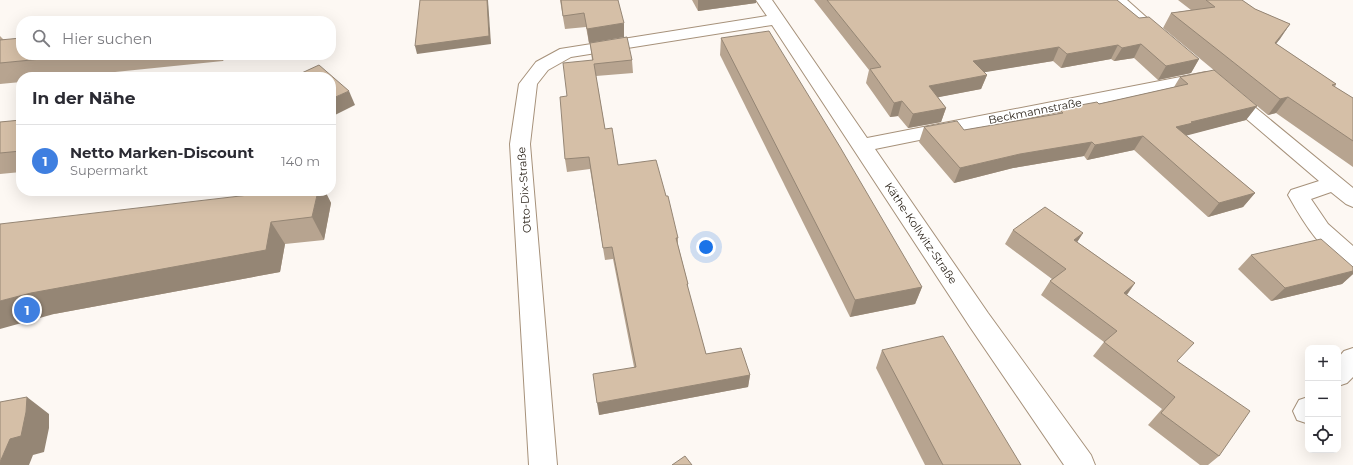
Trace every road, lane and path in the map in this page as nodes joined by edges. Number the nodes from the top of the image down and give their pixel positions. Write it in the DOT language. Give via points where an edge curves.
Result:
graph roads {
  1 [pos="764,0"];
  2 [pos="1117,0"];
  3 [pos="778,19"];
  4 [pos="1166,41"];
  5 [pos="1190,62"];
  6 [pos="1209,77"];
  7 [pos="862,145"];
  8 [pos="1334,184"];
  9 [pos="1353,199"];
  10 [pos="1353,260"];
  11 [pos="1353,359"];
  12 [pos="1341,372"];
  13 [pos="543,465"];
  14 [pos="1081,465"];
  1 -- 3 [label="street, Käthe-Kollwitz-Straße"];
  2 -- 4 [label="street"];
  3 -- 7 [label="street, Käthe-Kollwitz-Straße"];
  3 -- 13 [label="street, Otto-Dix-Straße" via="566,54 542,66 528,84 520,144"];
  5 -- 6 [label="street"];
  6 -- 7 [label="street, Beckmannstraße"];
  6 -- 8 [label="street"];
  7 -- 14 [label="street, Käthe-Kollwitz-Straße" via="979,320"];
  8 -- 9 [label="street"];
  8 -- 10 [label="street" via="1298,195 1320,230"];
  11 -- 12 [label="street"];
}
